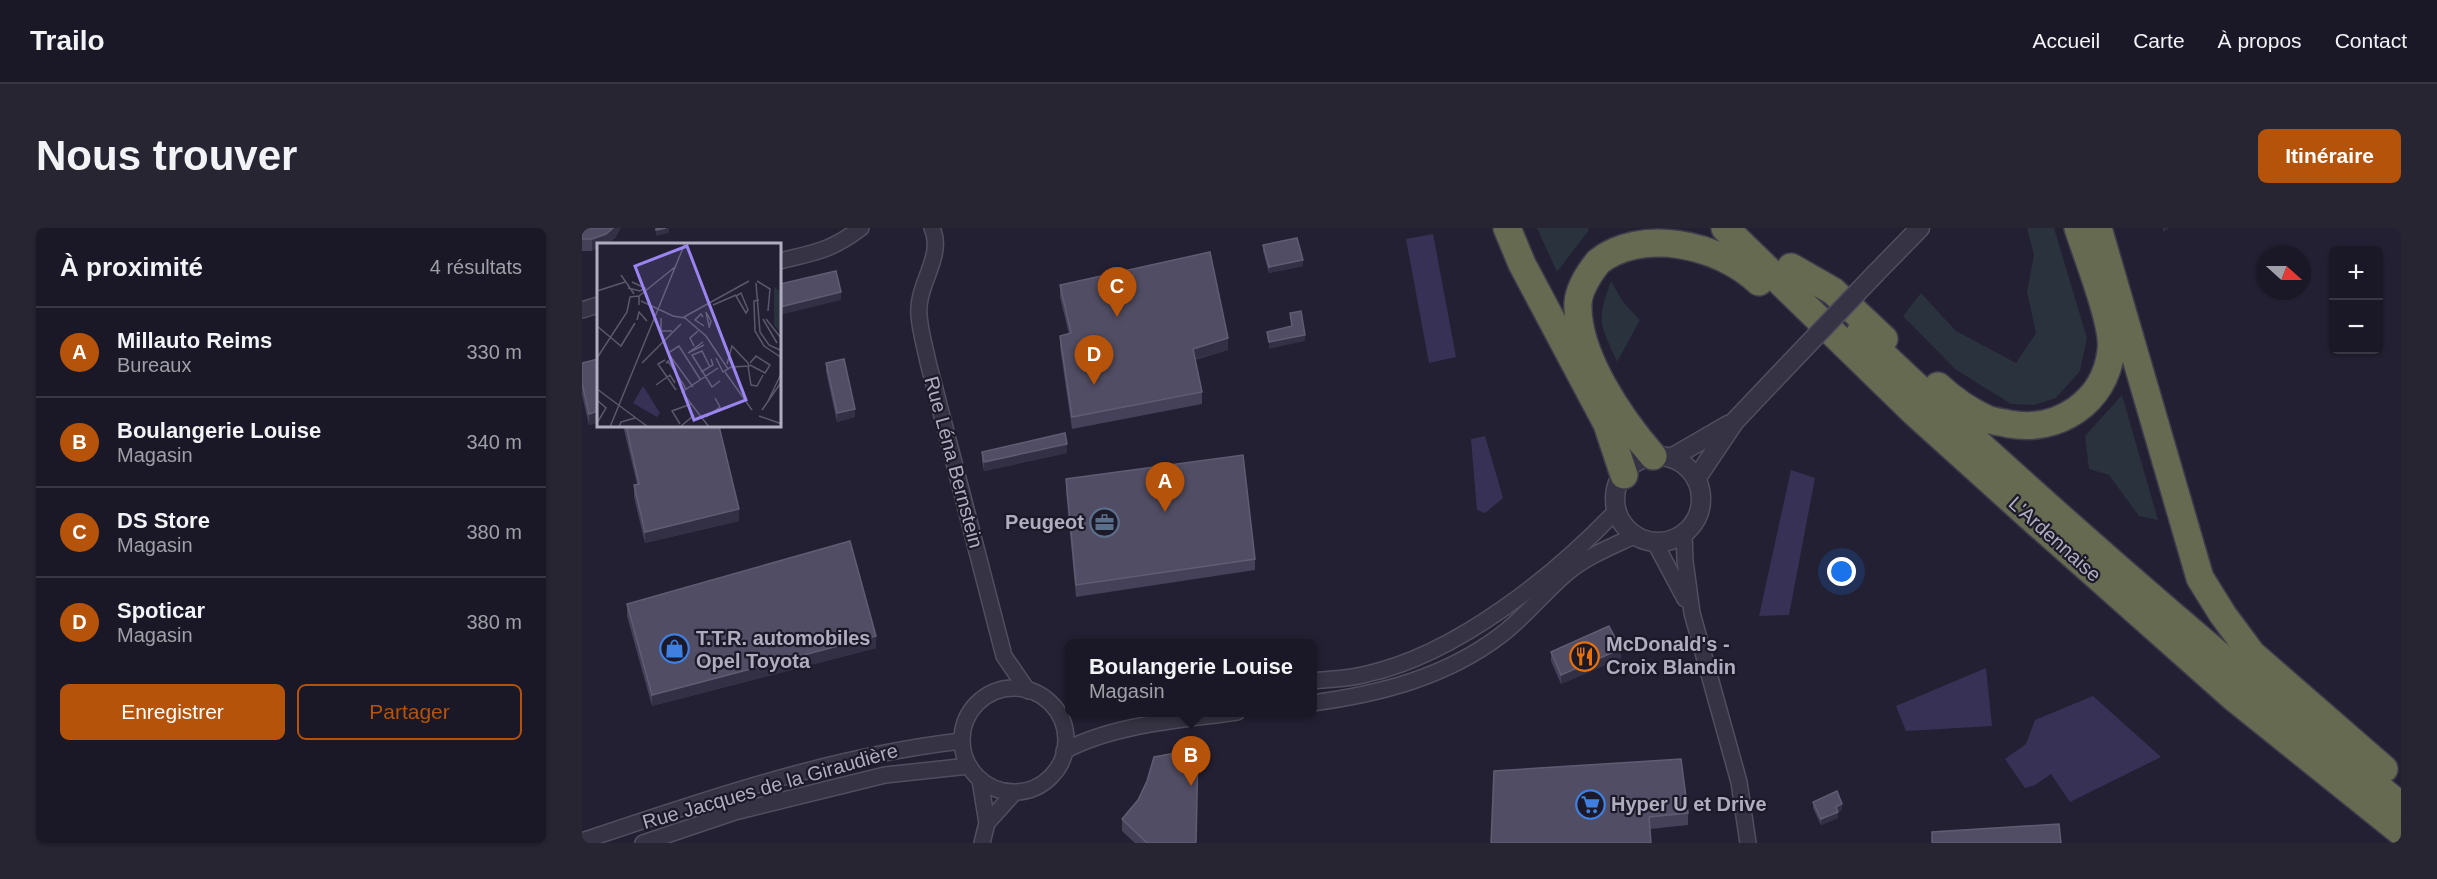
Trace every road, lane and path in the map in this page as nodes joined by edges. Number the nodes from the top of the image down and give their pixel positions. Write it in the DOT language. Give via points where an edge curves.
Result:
graph roads {
  1 [pos="861,228"];
  2 [pos="932,228"];
  3 [pos="1507,228"];
  4 [pos="1725,228"];
  5 [pos="1751,228"];
  6 [pos="1920,228"];
  7 [pos="2078,228"];
  8 [pos="2098,228"];
  9 [pos="782,261"];
  10 [pos="1791,267"];
  11 [pos="597,304"];
  12 [pos="582,310"];
  13 [pos="1915,413"];
  14 [pos="1735,421"];
  15 [pos="1662,457"];
  16 [pos="1624,475"];
  17 [pos="1696,479"];
  18 [pos="1617,510"];
  19 [pos="1684,532"];
  20 [pos="1645,538"];
  21 [pos="1692,613"];
  22 [pos="1317,680"];
  23 [pos="1028,691"];
  24 [pos="1317,702"];
  25 [pos="1064,711"];
  26 [pos="1203,717"];
  27 [pos="961,741"];
  28 [pos="1064,751"];
  29 [pos="969,766"];
  30 [pos="980,780"];
  31 [pos="2401,785"];
  32 [pos="1014,793"];
  33 [pos="2401,806"];
  34 [pos="987,823"];
  35 [pos="2401,832"];
  36 [pos="582,841"];
  37 [pos="643,843"];
  38 [pos="982,843"];
  39 [pos="1748,843"];
  1 -- 9 [label="street" via="825,250"];
  2 -- 23 [label="street, Rue Léna Bernstein" via="935,251 922,286 918,314 1004,656"];
  3 -- 16 [label="highway" via="1607,424"];
  4 -- 13 [label="highway, L'Ardennaise"];
  5 -- 10 [label="highway, L'Ardennaise"];
  6 -- 14 [label="street, bridge"];
  7 -- 10 [label="highway" via="2108,320 2112,350 2103,382 2082,408 2056,422 2027,427 1988,420 1952,399 1833,291"];
  8 -- 31 [label="highway" via="2200,578 2252,654"];
  10 -- 33 [label="highway, L'Ardennaise" via="1980,445 2164,609"];
  11 -- 12 [label="street"];
  13 -- 15 [label="highway" via="1872,388 1742,266 1701,243 1662,233 1633,236 1608,249 1590,272 1578,300 1580,331 1607,393 1630,430"];
  13 -- 35 [label="highway, L'Ardennaise" via="2233,697"];
  14 -- 15 [label="street"];
  14 -- 17 [label="street"];
  15 -- 16 [label="street" via="1638,461"];
  15 -- 17 [label="street" via="1686,465"];
  16 -- 18 [label="street" via="1617,486"];
  17 -- 19 [label="street" via="1701,495 1699,512"];
  18 -- 20 [label="street" via="1628,531"];
  18 -- 22 [label="street" via="1587,542 1500,611 1433,652 1367,674"];
  19 -- 20 [label="street" via="1662,542"];
  19 -- 21 [label="street"];
  20 -- 21 [label="street"];
  20 -- 24 [label="street" via="1602,551 1570,570 1502,635 1450,667 1401,686"];
  21 -- 39 [label="street" via="1738,782"];
  23 -- 25 [label="street"];
  23 -- 27 [label="street" via="1016,687 995,691 976,704 966,719"];
  25 -- 28 [label="street"];
  26 -- 28 [label="street" via="1086,739"];
  27 -- 29 [label="street"];
  27 -- 36 [label="street, Rue Jacques de la Giraudière" via="912,746 789,776"];
  28 -- 32 [label="street" via="1050,780"];
  29 -- 30 [label="street"];
  29 -- 37 [label="street, Rue Jacques de la Giraudière" via="885,775 735,812"];
  30 -- 32 [label="street" via="992,788"];
  30 -- 34 [label="street"];
  32 -- 34 [label="street"];
  34 -- 38 [label="street"];
}
